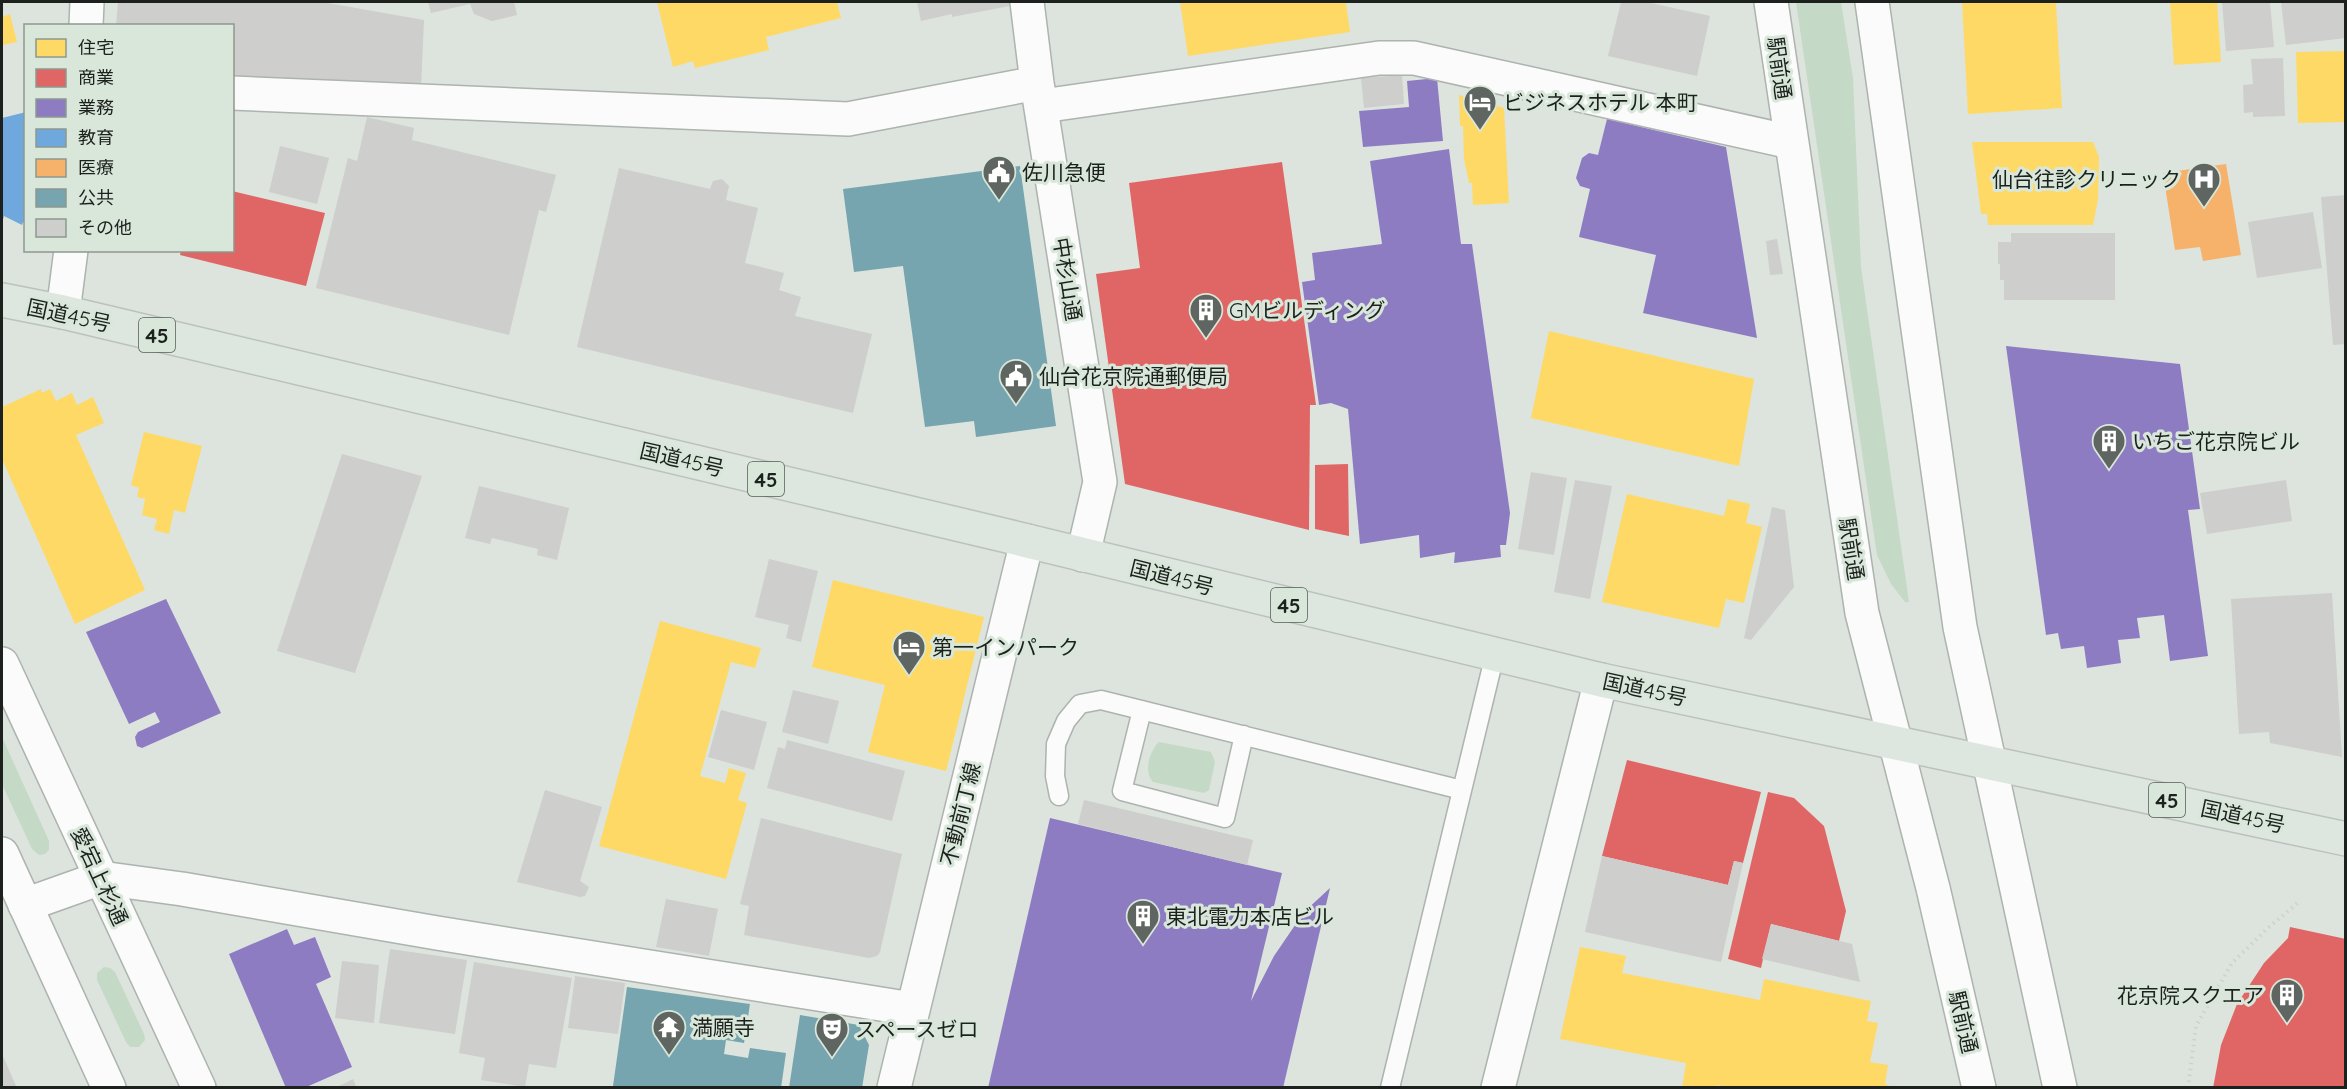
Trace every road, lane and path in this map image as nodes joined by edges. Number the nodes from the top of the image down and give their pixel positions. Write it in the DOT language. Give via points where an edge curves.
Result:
graph roads {
  1 [pos="87,2"];
  2 [pos="1027,2"];
  3 [pos="1771,2"];
  4 [pos="1872,2"];
  5 [pos="86,24"];
  6 [pos="234,93"];
  7 [pos="1039,94"];
  8 [pos="1791,142"];
  9 [pos="71,252"];
  10 [pos="2,300"];
  11 [pos="63,312"];
  12 [pos="1027,541"];
  13 [pos="1083,555"];
  14 [pos="1495,654"];
  15 [pos="2,663"];
  16 [pos="1601,680"];
  17 [pos="1142,710"];
  18 [pos="1244,735"];
  19 [pos="1897,743"];
  20 [pos="1988,762"];
  21 [pos="1462,790"];
  22 [pos="1059,796"];
  23 [pos="2346,838"];
  24 [pos="2,854"];
  25 [pos="101,878"];
  26 [pos="2300,901"];
  27 [pos="25,905"];
  28 [pos="912,1009"];
  29 [pos="109,1088"];
  30 [pos="200,1088"];
  31 [pos="894,1088"];
  32 [pos="1390,1088"];
  33 [pos="1498,1088"];
  34 [pos="1979,1088"];
  35 [pos="2060,1088"];
  36 [pos="2188,1088"];
  1 -- 5 [label="street"];
  2 -- 7 [label="street, 中杉山通"];
  3 -- 8 [label="street, 駅前通"];
  4 -- 20 [label="street" via="1960,627"];
  6 -- 7 [label="street" via="848,119"];
  7 -- 8 [label="street" via="1379,58 1414,58"];
  7 -- 13 [label="street, 中杉山通" via="1100,482"];
  8 -- 19 [label="street, 駅前通" via="1862,613"];
  9 -- 11 [label="street"];
  10 -- 11 [label="highway, 国道45号 / 45"];
  11 -- 12 [label="highway, 国道45号 / 45"];
  12 -- 13 [label="highway, 国道45号 / 45"];
  12 -- 28 [label="street, 不動前丁線"];
  13 -- 14 [label="highway, 国道45号 / 45"];
  14 -- 16 [label="highway, 国道45号 / 45"];
  14 -- 21 [label="lane"];
  15 -- 25 [label="street, 愛宕上杉通"];
  16 -- 19 [label="highway, 国道45号 / 45"];
  16 -- 33 [label="street"];
  17 -- 18 [label="lane"];
  17 -- 18 [label="lane" via="1122,791 1225,818"];
  17 -- 22 [label="lane" via="1101,700 1080,704 1066,721 1056,744"];
  18 -- 21 [label="lane"];
  19 -- 20 [label="highway, 国道45号 / 45"];
  19 -- 34 [label="street, 駅前通"];
  20 -- 23 [label="highway, 国道45号 / 45"];
  20 -- 35 [label="street"];
  21 -- 32 [label="lane"];
  24 -- 27 [label="street"];
  25 -- 27 [label="street"];
  25 -- 28 [label="street"];
  25 -- 30 [label="street, 愛宕上杉通"];
  26 -- 36 [label="path" via="2232,963 2196,1026"];
  27 -- 29 [label="street"];
  28 -- 31 [label="street, 不動前丁線"];
}
